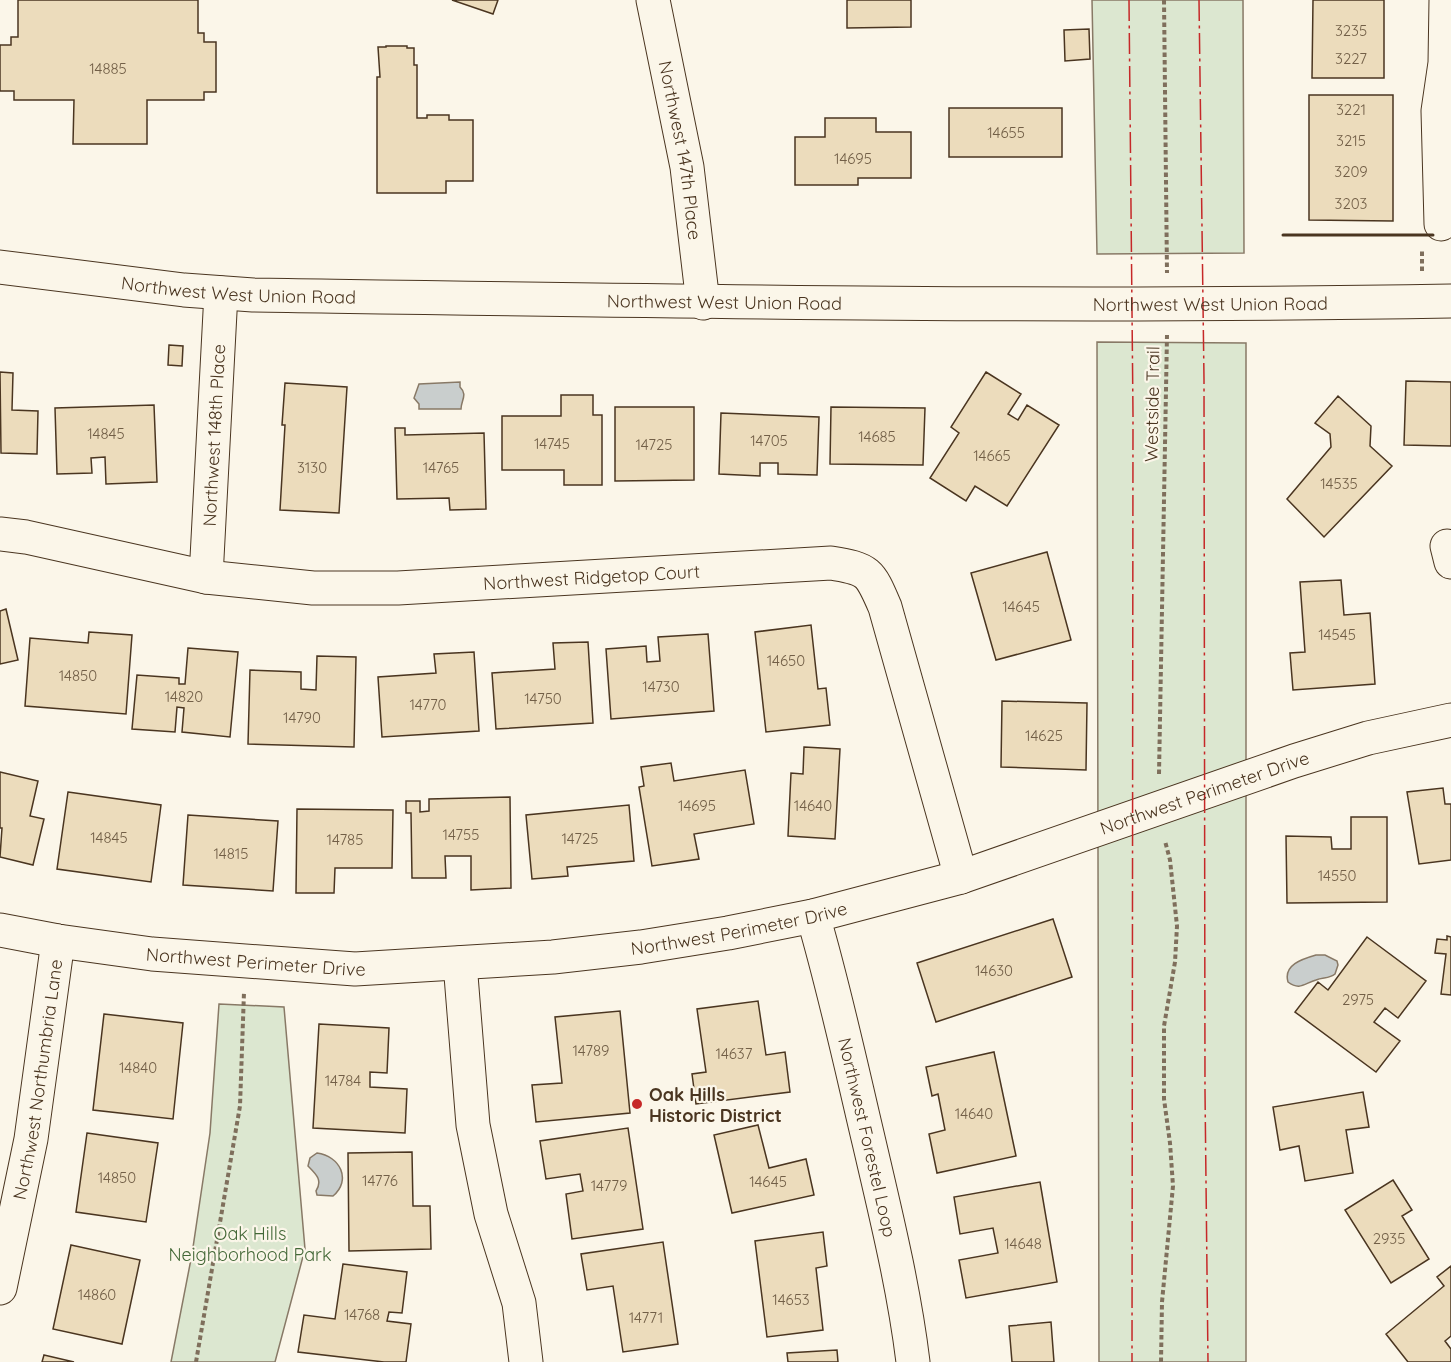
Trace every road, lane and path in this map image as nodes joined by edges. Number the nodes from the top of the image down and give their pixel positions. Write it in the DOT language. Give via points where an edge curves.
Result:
graph roads {
  1 [pos="652,0"];
  2 [pos="1164,0"];
  3 [pos="1446,0"];
  4 [pos="1448,63"];
  5 [pos="1441,224"];
  6 [pos="0,267"];
  7 [pos="221,293"];
  8 [pos="1436,301"];
  9 [pos="703,303"];
  10 [pos="1167,305"];
  11 [pos="0,534"];
  12 [pos="206,578"];
  13 [pos="1451,720"];
  14 [pos="1158,808"];
  15 [pos="961,877"];
  16 [pos="813,916"];
  17 [pos="0,930"];
  18 [pos="58,941"];
  19 [pos="245,962"];
  20 [pos="460,963"];
  21 [pos="0,1288"];
  22 [pos="196,1362"];
  23 [pos="526,1362"];
  24 [pos="913,1362"];
  25 [pos="1161,1362"];
  1 -- 9 [label="street, Northwest 147th Place" via="687,167"];
  2 -- 10 [label="path, Westside Trail"];
  3 -- 4 [label="street"];
  4 -- 5 [label="street" via="1438,111"];
  5 -- 8 [label="path" via="1422,227"];
  6 -- 7 [label="street, Northwest West Union Road"];
  7 -- 9 [label="street, Northwest West Union Road"];
  7 -- 12 [label="street, Northwest 148th Place"];
  8 -- 10 [label="street, Northwest West Union Road"];
  9 -- 10 [label="street, Northwest West Union Road"];
  10 -- 14 [label="path, Westside Trail"];
  11 -- 12 [label="street, Northwest Ridgetop Court"];
  12 -- 15 [label="street, Northwest Ridgetop Court" via="313,588 398,588 831,563 855,567 873,579 885,607"];
  13 -- 14 [label="street, Northwest Perimeter Drive" via="1368,738 1294,760"];
  14 -- 15 [label="street, Northwest Perimeter Drive"];
  14 -- 25 [label="path, Westside Trail" via="1170,860 1177,926 1164,1026 1164,1099 1173,1186 1162,1302"];
  15 -- 16 [label="street, Northwest Perimeter Drive"];
  16 -- 20 [label="street, Northwest Perimeter Drive" via="641,947"];
  16 -- 24 [label="street, Northwest Forestel Loop" via="890,1230"];
  17 -- 18 [label="street, Northwest Perimeter Drive"];
  18 -- 19 [label="street, Northwest Perimeter Drive"];
  18 -- 21 [label="street, Northwest Northumbria Lane" via="31,1139"];
  19 -- 20 [label="street, Northwest Perimeter Drive" via="355,969"];
  19 -- 22 [label="path" via="240,1106"];
  20 -- 23 [label="street" via="473,1125 491,1214 519,1303"];
}
